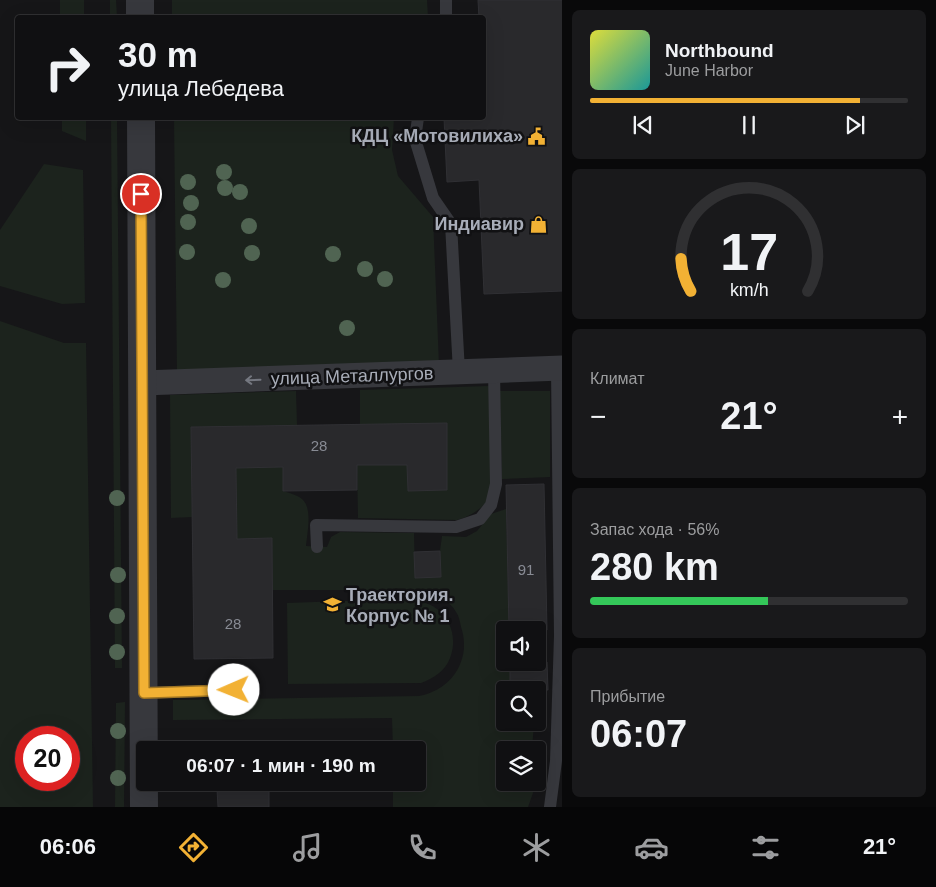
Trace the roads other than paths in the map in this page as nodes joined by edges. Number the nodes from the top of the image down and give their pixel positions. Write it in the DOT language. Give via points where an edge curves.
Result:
graph roads {
  1 [pos="140,0"];
  2 [pos="446,0"];
  3 [pos="140,15"];
  4 [pos="446,15"];
  5 [pos="141,120"];
  6 [pos="418,120"];
  7 [pos="560,369"];
  8 [pos="494,371"];
  9 [pos="459,372"];
  10 [pos="142,383"];
  11 [pos="317,547"];
  12 [pos="234,690"];
  13 [pos="144,693"];
  14 [pos="144,807"];
  15 [pos="550,807"];
  1 -- 3 [label="street"];
  2 -- 4 [label="lane"];
  5 -- 10 [label="street"];
  6 -- 9 [label="lane" via="415,139 433,198 451,224"];
  7 -- 8 [label="street, улица Металлургов"];
  7 -- 15 [label="lane" via="560,636 556,761"];
  8 -- 9 [label="street, улица Металлургов"];
  8 -- 11 [label="lane" via="496,484 491,505 480,519 456,526 316,525"];
  9 -- 10 [label="street, улица Металлургов, one-way"];
  10 -- 13 [label="street"];
  12 -- 13 [label="lane"];
  13 -- 14 [label="street"];
}
